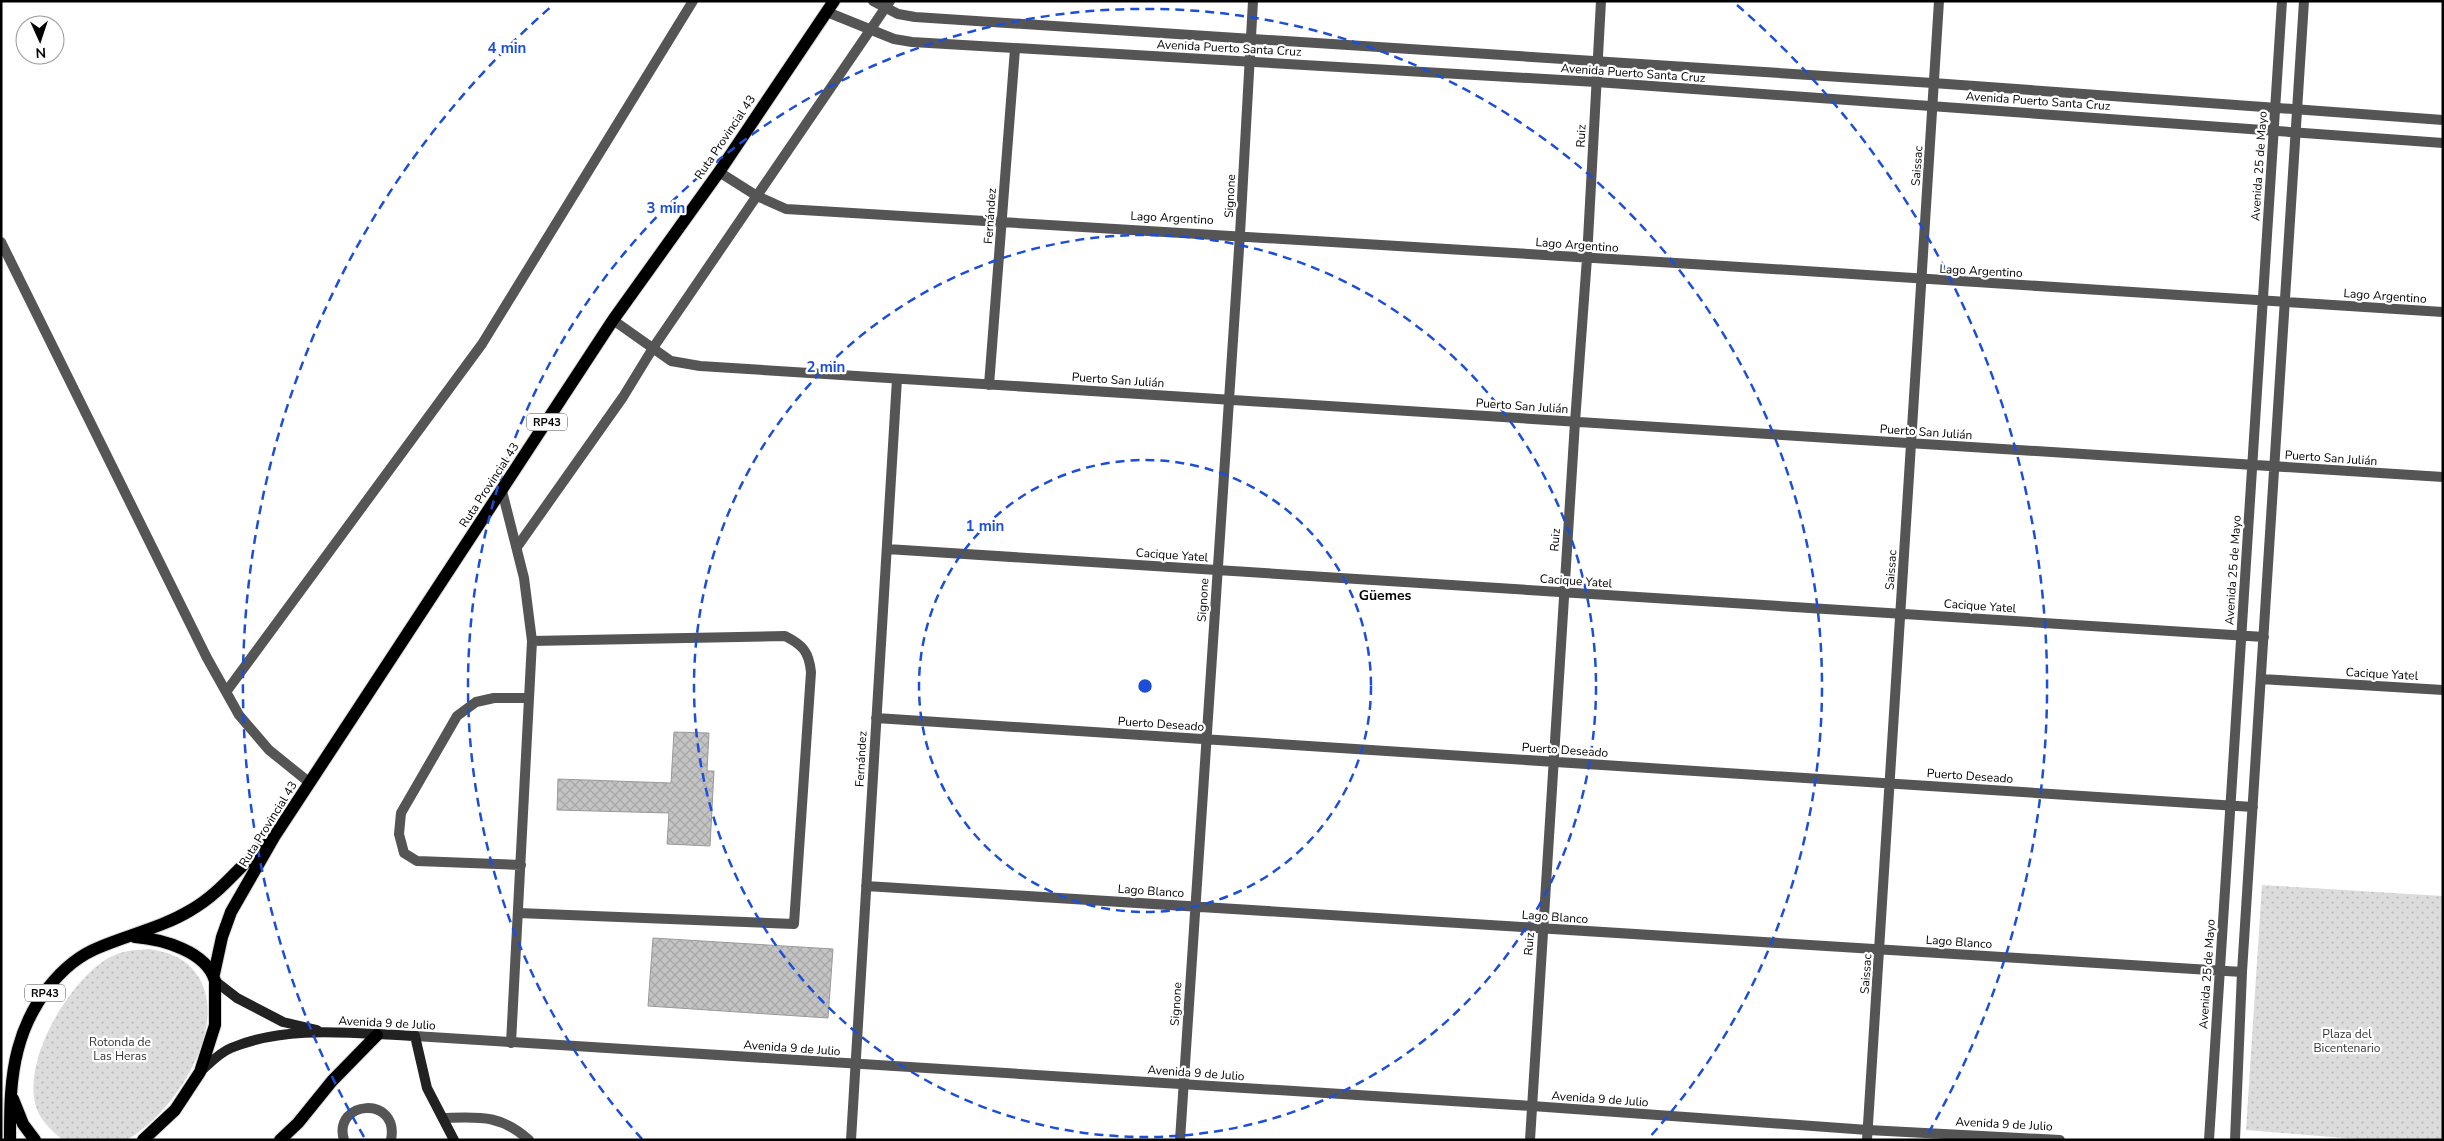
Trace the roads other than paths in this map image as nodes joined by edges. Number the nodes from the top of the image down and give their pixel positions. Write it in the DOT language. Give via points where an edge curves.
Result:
graph roads {
  1 [pos="693,1"];
  2 [pos="874,1"];
  3 [pos="1253,1"];
  4 [pos="1601,1"];
  5 [pos="1939,1"];
  6 [pos="2282,1"];
  7 [pos="2304,1"];
  8 [pos="887,4"];
  9 [pos="831,7"];
  10 [pos="870,29"];
  11 [pos="1250,39"];
  12 [pos="1015,49"];
  13 [pos="1597,61"];
  14 [pos="1250,62"];
  15 [pos="1596,82"];
  16 [pos="1934,83"];
  17 [pos="1933,105"];
  18 [pos="2275,108"];
  19 [pos="2297,109"];
  20 [pos="2443,120"];
  21 [pos="2273,131"];
  22 [pos="2296,133"];
  23 [pos="2443,144"];
  24 [pos="719,172"];
  25 [pos="757,196"];
  26 [pos="1002,221"];
  27 [pos="1240,234"];
  28 [pos="1,242"];
  29 [pos="1587,258"];
  30 [pos="1922,280"];
  31 [pos="2263,299"];
  32 [pos="2285,302"];
  33 [pos="2443,312"];
  34 [pos="613,320"];
  35 [pos="653,348"];
  36 [pos="897,379"];
  37 [pos="989,385"];
  38 [pos="1228,400"];
  39 [pos="1575,422"];
  40 [pos="1911,444"];
  41 [pos="2252,465"];
  42 [pos="2274,466"];
  43 [pos="2443,477"];
  44 [pos="502,491"];
  45 [pos="517,547"];
  46 [pos="887,549"];
  47 [pos="1217,570"];
  48 [pos="1564,593"];
  49 [pos="1900,614"];
  50 [pos="2241,636"];
  51 [pos="2264,637"];
  52 [pos="532,641"];
  53 [pos="2261,678"];
  54 [pos="2443,690"];
  55 [pos="226,692"];
  56 [pos="529,698"];
  57 [pos="876,718"];
  58 [pos="1206,739"];
  59 [pos="1553,762"];
  60 [pos="310,783"];
  61 [pos="1890,783"];
  62 [pos="2230,805"];
  63 [pos="2253,807"];
  64 [pos="274,837"];
  65 [pos="521,866"];
  66 [pos="866,886"];
  67 [pos="1195,907"];
  68 [pos="518,913"];
  69 [pos="1543,928"];
  70 [pos="132,937"];
  71 [pos="1880,949"];
  72 [pos="2220,970"];
  73 [pos="2242,972"];
  74 [pos="215,978"];
  75 [pos="330,1032"];
  76 [pos="377,1035"];
  77 [pos="415,1036"];
  78 [pos="511,1043"];
  79 [pos="855,1064"];
  80 [pos="200,1072"];
  81 [pos="1184,1085"];
  82 [pos="10,1092"];
  83 [pos="1532,1106"];
  84 [pos="443,1118"];
  85 [pos="1868,1135"];
  86 [pos="10,1140"];
  87 [pos="35,1140"];
  88 [pos="143,1140"];
  89 [pos="280,1140"];
  90 [pos="344,1140"];
  91 [pos="391,1140"];
  92 [pos="454,1140"];
  93 [pos="529,1140"];
  94 [pos="850,1140"];
  95 [pos="1180,1140"];
  96 [pos="1530,1140"];
  97 [pos="2060,1140"];
  98 [pos="2209,1140"];
  99 [pos="2234,1140"];
  1 -- 55 [label="street" via="482,344"];
  2 -- 8 [label="street, Avenida Puerto Santa Cruz"];
  3 -- 11 [label="street, Signone"];
  4 -- 13 [label="street, Ruiz"];
  5 -- 16 [label="street, Saissac"];
  6 -- 18 [label="street, Avenida 25 de Mayo"];
  7 -- 19 [label="street"];
  8 -- 10 [label="street"];
  8 -- 11 [label="street, Avenida Puerto Santa Cruz" via="898,14 915,17"];
  9 -- 10 [label="street, Avenida Puerto Santa Cruz"];
  9 -- 24 [label="main road, Ruta Provincial 43 / RP43"];
  10 -- 12 [label="street, Avenida Puerto Santa Cruz" via="912,42"];
  10 -- 25 [label="street"];
  11 -- 13 [label="street, Avenida Puerto Santa Cruz"];
  11 -- 14 [label="street, Signone"];
  12 -- 14 [label="street, Avenida Puerto Santa Cruz"];
  12 -- 26 [label="street, Fernández"];
  13 -- 15 [label="street, Ruiz"];
  13 -- 16 [label="street, Avenida Puerto Santa Cruz"];
  14 -- 15 [label="street, Avenida Puerto Santa Cruz"];
  14 -- 27 [label="street, Signone"];
  15 -- 17 [label="street, Avenida Puerto Santa Cruz"];
  15 -- 29 [label="street, Ruiz"];
  16 -- 17 [label="street, Saissac"];
  16 -- 18 [label="street, Avenida Puerto Santa Cruz"];
  17 -- 21 [label="street, Avenida Puerto Santa Cruz"];
  17 -- 30 [label="street, Saissac"];
  18 -- 19 [label="street, Avenida Puerto Santa Cruz"];
  18 -- 21 [label="street, Avenida 25 de Mayo"];
  19 -- 20 [label="street, Avenida Puerto Santa Cruz"];
  19 -- 22 [label="street"];
  21 -- 22 [label="street, Avenida Puerto Santa Cruz"];
  21 -- 31 [label="street, Avenida 25 de Mayo"];
  22 -- 23 [label="street, Avenida Puerto Santa Cruz"];
  22 -- 32 [label="street"];
  24 -- 25 [label="street, Lago Argentino"];
  24 -- 34 [label="main road, Ruta Provincial 43 / RP43"];
  25 -- 26 [label="street, Lago Argentino" via="786,209"];
  25 -- 35 [label="street"];
  26 -- 27 [label="street, Lago Argentino"];
  26 -- 37 [label="street, Fernández"];
  27 -- 29 [label="street, Lago Argentino"];
  27 -- 38 [label="street, Signone"];
  28 -- 55 [label="street"];
  29 -- 30 [label="street, Lago Argentino"];
  29 -- 39 [label="street, Ruiz"];
  30 -- 31 [label="street, Lago Argentino"];
  30 -- 40 [label="street, Saissac"];
  31 -- 32 [label="street, Lago Argentino"];
  31 -- 41 [label="street, Avenida 25 de Mayo"];
  32 -- 33 [label="street, Lago Argentino"];
  32 -- 42 [label="street"];
  34 -- 35 [label="street, Puerto San Julián"];
  34 -- 44 [label="main road, Ruta Provincial 43 / RP43"];
  35 -- 36 [label="street, Puerto San Julián" via="671,361 700,366"];
  35 -- 45 [label="street" via="623,397"];
  36 -- 37 [label="street, Puerto San Julián"];
  36 -- 46 [label="street, Fernández"];
  37 -- 38 [label="street, Puerto San Julián"];
  38 -- 39 [label="street, Puerto San Julián"];
  38 -- 47 [label="street, Signone"];
  39 -- 40 [label="street, Puerto San Julián"];
  39 -- 48 [label="street, Ruiz"];
  40 -- 41 [label="street, Puerto San Julián"];
  40 -- 49 [label="street, Saissac"];
  41 -- 42 [label="street, Puerto San Julián"];
  41 -- 50 [label="street, Avenida 25 de Mayo"];
  42 -- 43 [label="street, Puerto San Julián"];
  42 -- 51 [label="street"];
  44 -- 45 [label="street"];
  44 -- 60 [label="main road, Ruta Provincial 43 / RP43"];
  45 -- 52 [label="street"];
  46 -- 47 [label="street, Cacique Yatel"];
  46 -- 57 [label="street, Fernández"];
  47 -- 48 [label="street, Cacique Yatel"];
  47 -- 58 [label="street, Signone"];
  48 -- 49 [label="street, Cacique Yatel"];
  48 -- 59 [label="street, Ruiz"];
  49 -- 50 [label="street, Cacique Yatel"];
  49 -- 61 [label="street, Saissac"];
  50 -- 51 [label="street, Cacique Yatel"];
  50 -- 62 [label="street, Avenida 25 de Mayo"];
  51 -- 53 [label="street"];
  52 -- 56 [label="street"];
  52 -- 68 [label="street" via="785,636 800,644 810,659 811,672 794,924"];
  53 -- 54 [label="street, Cacique Yatel"];
  53 -- 63 [label="street"];
  55 -- 60 [label="street" via="239,715 270,750"];
  56 -- 65 [label="street"];
  56 -- 65 [label="street" via="494,698 476,702 457,716 401,813 399,834 404,853 417,861"];
  57 -- 58 [label="street, Puerto Deseado"];
  57 -- 66 [label="street, Fernández"];
  58 -- 59 [label="street, Puerto Deseado"];
  58 -- 67 [label="street, Signone"];
  59 -- 61 [label="street, Puerto Deseado"];
  59 -- 69 [label="street, Ruiz"];
  60 -- 64 [label="main road, Ruta Provincial 43 / RP43"];
  61 -- 62 [label="street, Puerto Deseado"];
  61 -- 71 [label="street, Saissac"];
  62 -- 63 [label="street, Puerto Deseado"];
  62 -- 72 [label="street, Avenida 25 de Mayo"];
  63 -- 73 [label="street"];
  64 -- 70 [label="main road, RP43" via="213,896 173,920"];
  64 -- 74 [label="main road, Ruta Provincial 43 / RP43" via="231,912 222,937"];
  65 -- 68 [label="street"];
  66 -- 67 [label="street, Lago Blanco"];
  66 -- 79 [label="street, Fernández"];
  67 -- 69 [label="street, Lago Blanco"];
  67 -- 81 [label="street, Signone"];
  68 -- 78 [label="street"];
  69 -- 71 [label="street, Lago Blanco"];
  69 -- 83 [label="street, Ruiz"];
  70 -- 74 [label="main road, RP43" via="158,939 180,947 199,960"];
  70 -- 82 [label="main road, RP43" via="100,947 68,964 49,986 29,1020 18,1048"];
  71 -- 72 [label="street, Lago Blanco"];
  71 -- 85 [label="street, Saissac"];
  72 -- 73 [label="street, Lago Blanco"];
  72 -- 98 [label="street, Avenida 25 de Mayo"];
  73 -- 99 [label="street"];
  74 -- 75 [label="main road" via="237,998 283,1022"];
  74 -- 80 [label="main road, RP43" via="215,1025"];
  75 -- 76 [label="main road, Avenida 9 de Julio"];
  75 -- 80 [label="main road" via="284,1035 250,1042 224,1052"];
  76 -- 77 [label="main road, Avenida 9 de Julio"];
  76 -- 89 [label="main road"];
  77 -- 78 [label="street, Avenida 9 de Julio"];
  77 -- 84 [label="main road" via="427,1088"];
  78 -- 79 [label="street, Avenida 9 de Julio"];
  79 -- 81 [label="street, Avenida 9 de Julio"];
  79 -- 94 [label="street, Fernández"];
  80 -- 88 [label="main road, RP43" via="175,1110"];
  81 -- 83 [label="street, Avenida 9 de Julio"];
  81 -- 95 [label="street, Signone"];
  82 -- 86 [label="main road, RP43"];
  82 -- 87 [label="main road" via="23,1124"];
  83 -- 85 [label="street, Avenida 9 de Julio"];
  83 -- 96 [label="street, Ruiz"];
  84 -- 92 [label="main road"];
  84 -- 93 [label="street" via="498,1119 516,1128"];
  85 -- 97 [label="street, Avenida 9 de Julio"];
  90 -- 91 [label="street" via="346,1120 351,1113 366,1107 382,1112 388,1118"];
}
